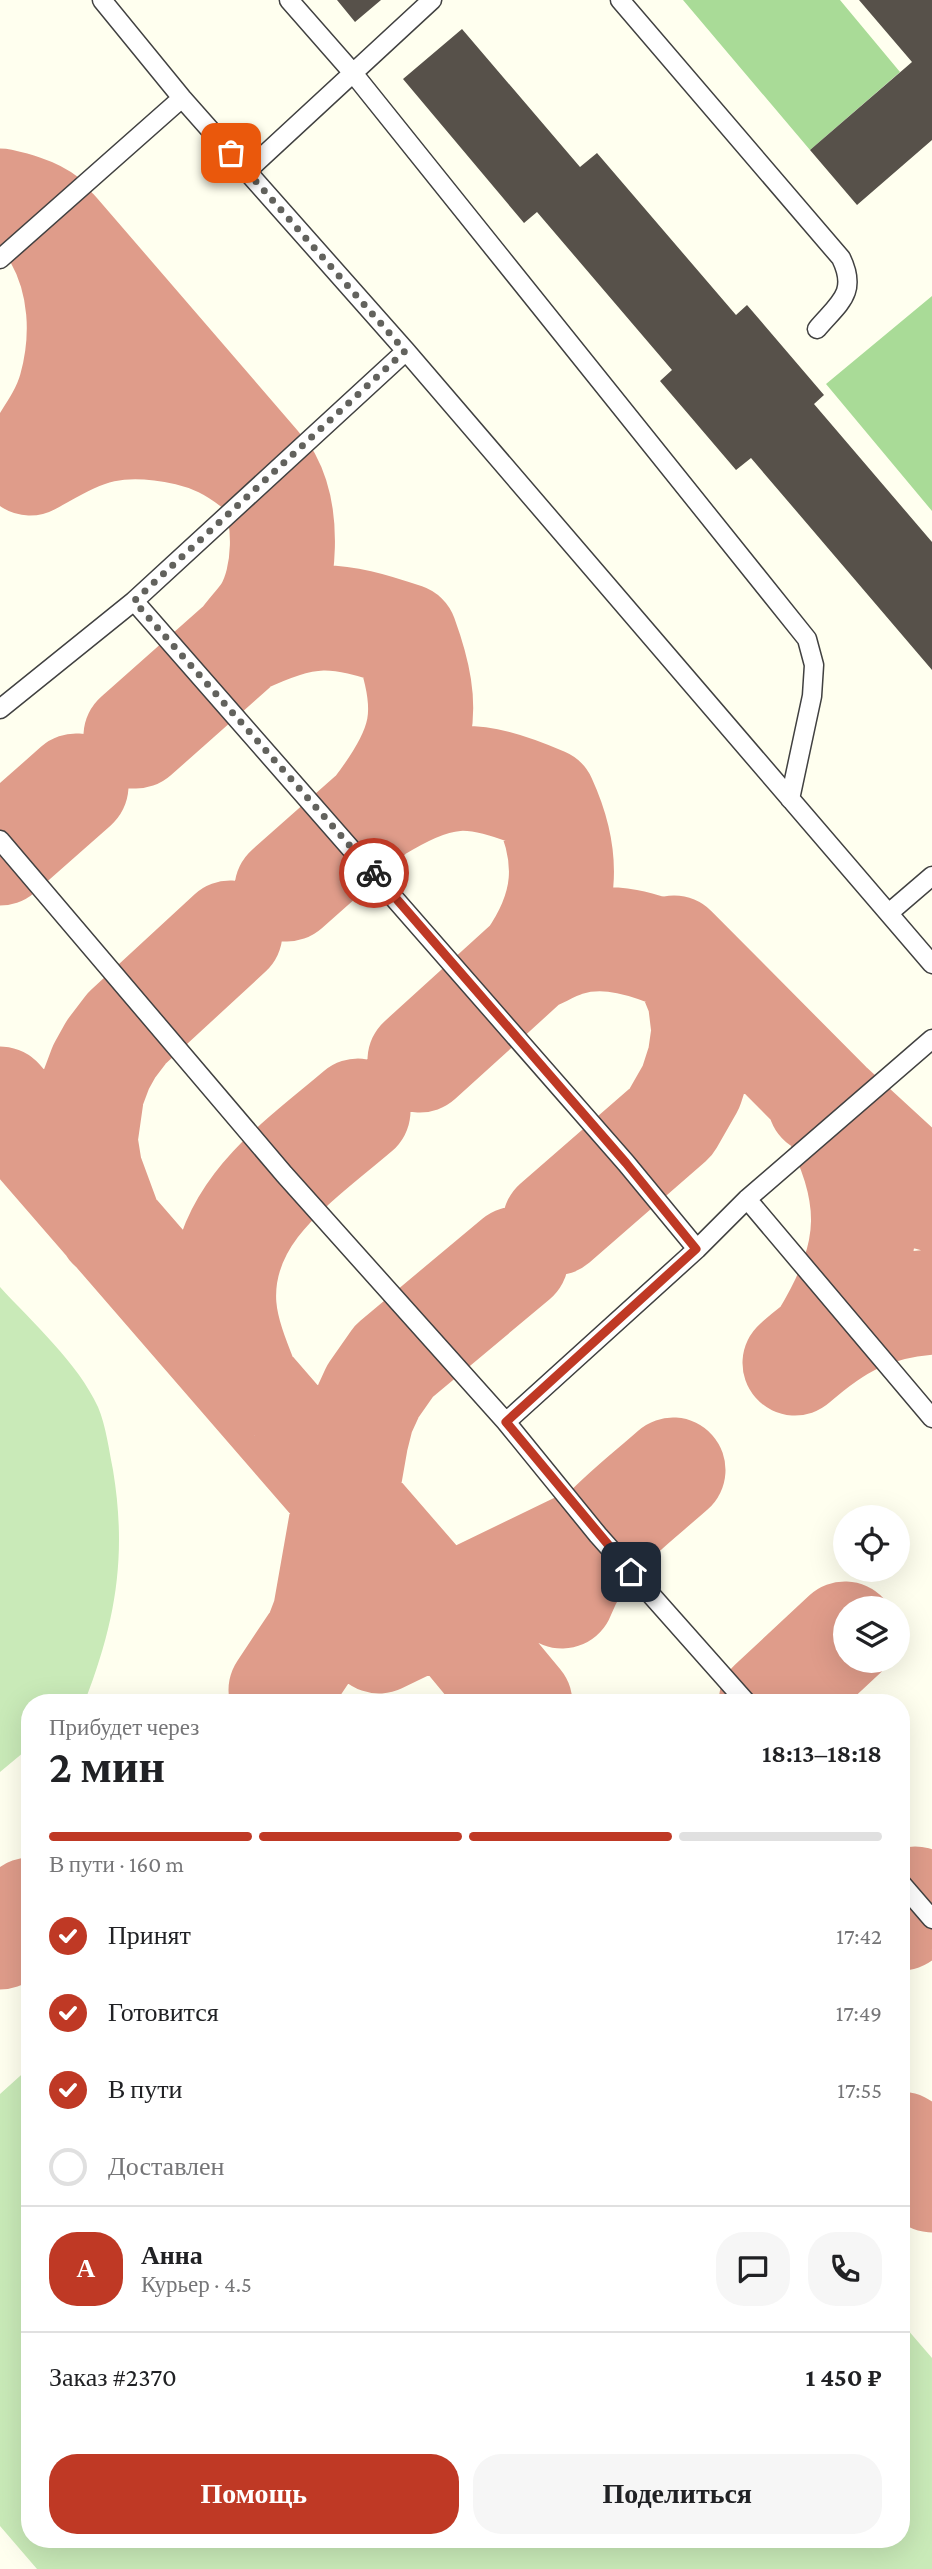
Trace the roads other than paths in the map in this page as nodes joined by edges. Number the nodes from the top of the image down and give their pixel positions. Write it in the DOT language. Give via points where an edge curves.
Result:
graph roads {
  1 [pos="102,0"];
  2 [pos="289,0"];
  3 [pos="432,0"];
  4 [pos="620,0"];
  5 [pos="353,73"];
  6 [pos="182,98"];
  7 [pos="247,171"];
  8 [pos="0,259"];
  9 [pos="817,329"];
  10 [pos="405,351"];
  11 [pos="134,601"];
  12 [pos="0,709"];
  13 [pos="790,799"];
  14 [pos="0,840"];
  15 [pos="932,876"];
  16 [pos="890,912"];
  17 [pos="932,964"];
  18 [pos="932,1039"];
  19 [pos="747,1199"];
  20 [pos="696,1249"];
  21 [pos="932,1418"];
  22 [pos="506,1422"];
  23 [pos="739,1694"];
  24 [pos="910,1893"];
  25 [pos="932,1919"];
  1 -- 6 [label="lane"];
  2 -- 5 [label="lane"];
  3 -- 5 [label="lane"];
  4 -- 9 [label="lane" via="841,258 848,272 848,292"];
  5 -- 7 [label="lane"];
  5 -- 13 [label="lane" via="807,639 814,665 812,696"];
  6 -- 7 [label="lane"];
  6 -- 8 [label="lane"];
  7 -- 10 [label="lane"];
  10 -- 11 [label="lane"];
  10 -- 13 [label="lane"];
  11 -- 12 [label="lane"];
  11 -- 20 [label="lane"];
  13 -- 16 [label="lane"];
  14 -- 22 [label="lane" via="284,1174"];
  15 -- 16 [label="lane"];
  16 -- 17 [label="lane"];
  18 -- 19 [label="lane"];
  19 -- 20 [label="lane"];
  19 -- 21 [label="lane"];
  20 -- 22 [label="lane"];
  22 -- 23 [label="lane" via="598,1535"];
  24 -- 25 [label="lane"];
}
